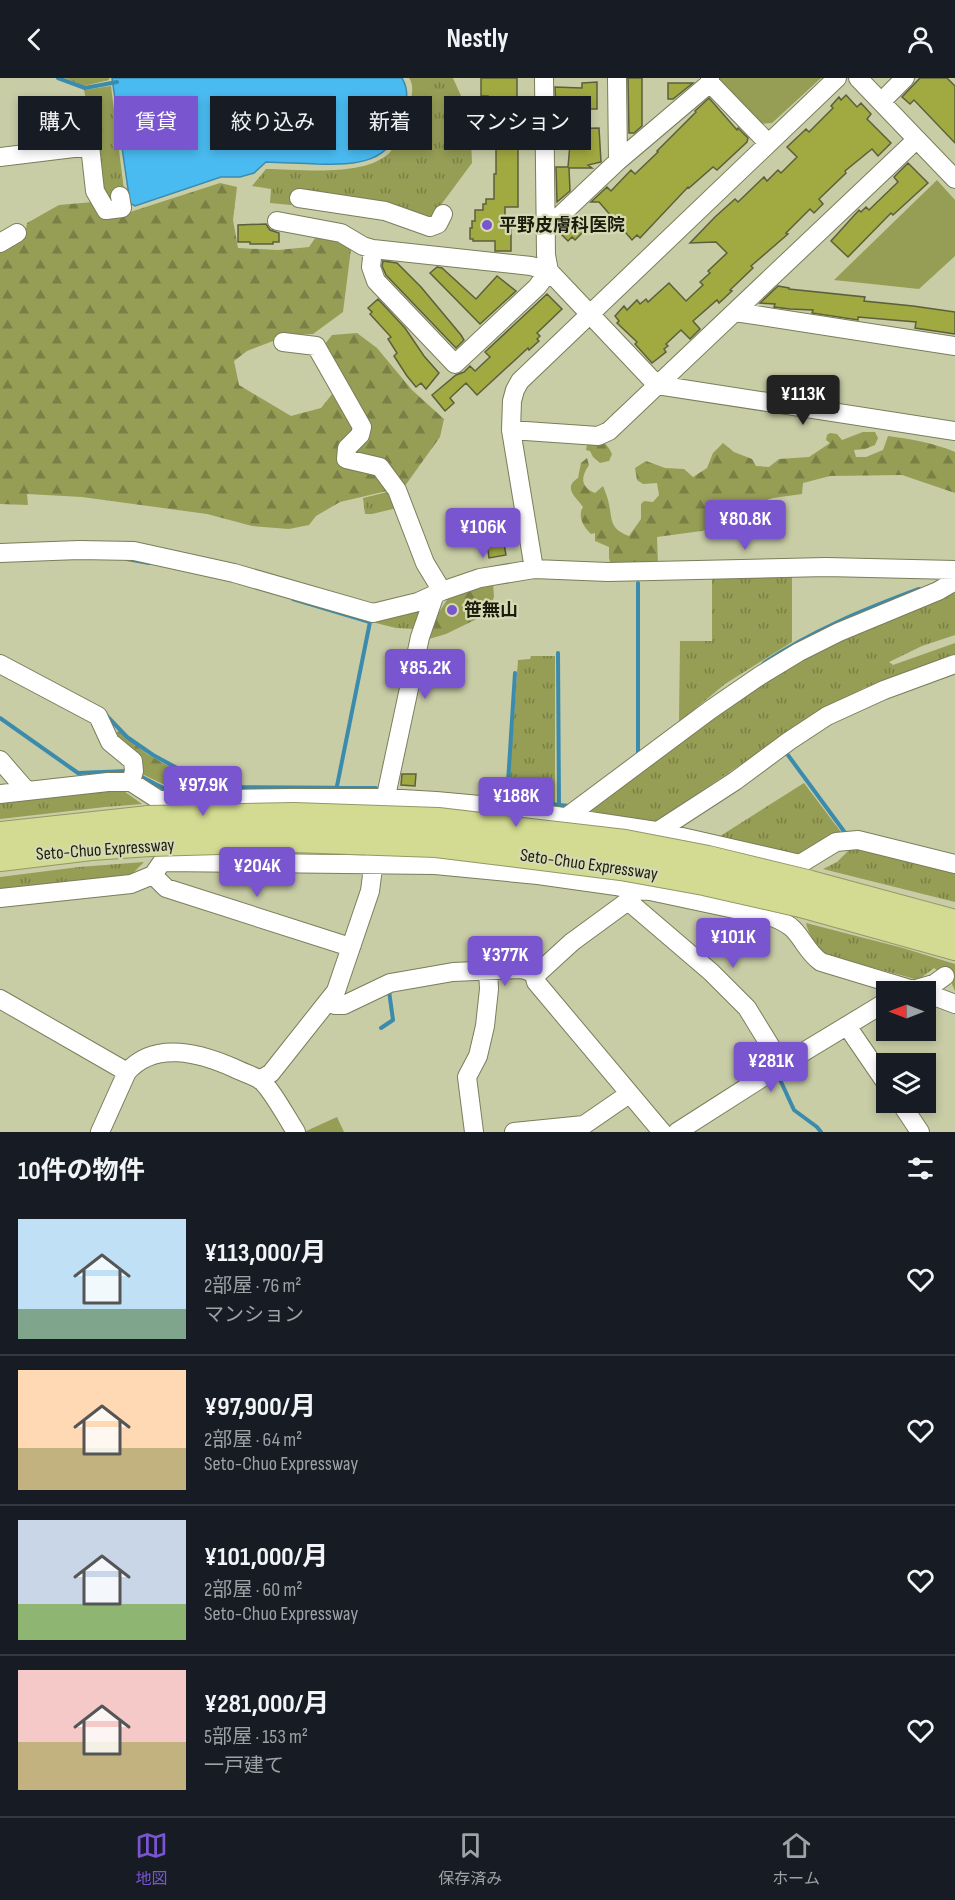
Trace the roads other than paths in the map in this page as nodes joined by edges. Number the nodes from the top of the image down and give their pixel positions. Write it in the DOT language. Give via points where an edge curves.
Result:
graph roads {
  1 [pos="544,78"];
  2 [pos="617,78"];
  3 [pos="837,78"];
  4 [pos="858,78"];
  5 [pos="905,78"];
  6 [pos="710,81"];
  7 [pos="881,102"];
  8 [pos="916,140"];
  9 [pos="768,143"];
  10 [pos="0,157"];
  11 [pos="618,161"];
  12 [pos="955,179"];
  13 [pos="120,196"];
  14 [pos="299,198"];
  15 [pos="345,205"];
  16 [pos="443,214"];
  17 [pos="277,221"];
  18 [pos="547,228"];
  19 [pos="17,233"];
  20 [pos="341,233"];
  21 [pos="0,243"];
  22 [pos="373,249"];
  23 [pos="549,271"];
  24 [pos="735,312"];
  25 [pos="589,314"];
  26 [pos="283,342"];
  27 [pos="955,346"];
  28 [pos="657,385"];
  29 [pos="511,430"];
  30 [pos="955,431"];
  31 [pos="0,553"];
  32 [pos="534,569"];
  33 [pos="953,570"];
  34 [pos="439,592"];
  35 [pos="0,664"];
  36 [pos="955,664"];
  37 [pos="0,760"];
  38 [pos="132,777"];
  39 [pos="26,790"];
  40 [pos="0,794"];
  41 [pos="385,798"];
  42 [pos="568,816"];
  43 [pos="655,831"];
  44 [pos="0,834"];
  45 [pos="154,840"];
  46 [pos="0,858"];
  47 [pos="955,864"];
  48 [pos="373,865"];
  49 [pos="804,894"];
  50 [pos="625,896"];
  51 [pos="0,898"];
  52 [pos="918,912"];
  53 [pos="955,914"];
  54 [pos="955,923"];
  55 [pos="351,945"];
  56 [pos="955,947"];
  57 [pos="488,970"];
  58 [pos="532,975"];
  59 [pos="945,976"];
  60 [pos="883,981"];
  61 [pos="936,983"];
  62 [pos="489,989"];
  63 [pos="936,998"];
  64 [pos="0,999"];
  65 [pos="329,1002"];
  66 [pos="955,1004"];
  67 [pos="876,1008"];
  68 [pos="847,1026"];
  69 [pos="782,1065"];
  70 [pos="876,1068"];
  71 [pos="127,1072"];
  72 [pos="260,1080"];
  73 [pos="629,1094"];
  74 [pos="907,1113"];
  75 [pos="100,1132"];
  76 [pos="296,1132"];
  77 [pos="474,1132"];
  78 [pos="514,1132"];
  79 [pos="662,1132"];
  80 [pos="677,1132"];
  81 [pos="920,1132"];
  1 -- 18 [label="street"];
  2 -- 11 [label="street"];
  3 -- 9 [label="street"];
  4 -- 7 [label="street"];
  5 -- 7 [label="street"];
  6 -- 9 [label="street"];
  6 -- 11 [label="street"];
  7 -- 8 [label="street"];
  8 -- 12 [label="street"];
  8 -- 24 [label="street"];
  9 -- 25 [label="street"];
  10 -- 13 [label="street" via="90,146 95,191 106,210 122,208"];
  11 -- 18 [label="street"];
  14 -- 15 [label="street"];
  15 -- 16 [label="street" via="386,211 430,227 438,224"];
  15 -- 20 [label="street"];
  17 -- 20 [label="street"];
  18 -- 23 [label="street"];
  19 -- 21 [label="street"];
  20 -- 22 [label="street"];
  22 -- 23 [label="street"];
  22 -- 23 [label="street" via="370,267 376,281 455,364"];
  23 -- 25 [label="street"];
  24 -- 27 [label="street"];
  24 -- 28 [label="street"];
  25 -- 28 [label="street"];
  25 -- 29 [label="street" via="520,381 512,401"];
  26 -- 34 [label="street" via="315,346 362,427 360,435 346,448 346,459 380,467 397,490"];
  28 -- 29 [label="street" via="598,436"];
  28 -- 30 [label="street"];
  29 -- 32 [label="street"];
  31 -- 34 [label="street" via="134,551 234,573 373,614"];
  32 -- 33 [label="street"];
  32 -- 34 [label="street" via="480,578"];
  33 -- 42 [label="street" via="950,584 938,591 839,632 761,675"];
  34 -- 41 [label="street" via="420,638"];
  35 -- 38 [label="street" via="98,716 110,742 133,761"];
  36 -- 43 [label="street" via="827,716 735,782"];
  37 -- 39 [label="street"];
  38 -- 39 [label="street"];
  38 -- 45 [label="street"];
  39 -- 40 [label="street"];
  41 -- 42 [label="street"];
  41 -- 45 [label="street"];
  41 -- 48 [label="street"];
  42 -- 43 [label="street"];
  43 -- 47 [label="street" via="800,864 836,842 858,840"];
  43 -- 50 [label="street"];
  44 -- 45 [label="highway, Seto-Chuo Expressway"];
  45 -- 46 [label="highway, Seto-Chuo Expressway"];
  45 -- 48 [label="street"];
  45 -- 49 [label="highway, Seto-Chuo Expressway, bridge" via="436,844"];
  45 -- 51 [label="street" via="131,884"];
  45 -- 55 [label="street" via="166,888"];
  48 -- 50 [label="street" via="538,875"];
  48 -- 55 [label="street" via="370,891"];
  49 -- 52 [label="highway, Seto-Chuo Expressway"];
  49 -- 56 [label="highway, Seto-Chuo Expressway"];
  50 -- 58 [label="street"];
  50 -- 60 [label="street" via="650,891 772,917 787,923 821,962"];
  50 -- 69 [label="street" via="747,1008"];
  52 -- 53 [label="highway"];
  52 -- 54 [label="highway, Seto-Chuo Expressway"];
  55 -- 65 [label="street"];
  57 -- 58 [label="street"];
  57 -- 62 [label="street"];
  57 -- 65 [label="street" via="390,983 344,1005"];
  58 -- 62 [label="street"];
  58 -- 73 [label="street"];
  59 -- 61 [label="street"];
  62 -- 77 [label="street" via="478,1056 467,1077"];
  63 -- 66 [label="street"];
  64 -- 71 [label="street"];
  65 -- 72 [label="street"];
  67 -- 68 [label="street"];
  68 -- 69 [label="street"];
  68 -- 70 [label="street"];
  69 -- 80 [label="street"];
  71 -- 72 [label="street" via="144,1059 186,1052 211,1058"];
  71 -- 75 [label="street"];
  72 -- 76 [label="street"];
  73 -- 78 [label="street" via="584,1125"];
  73 -- 79 [label="street"];
  74 -- 81 [label="street"];
}
